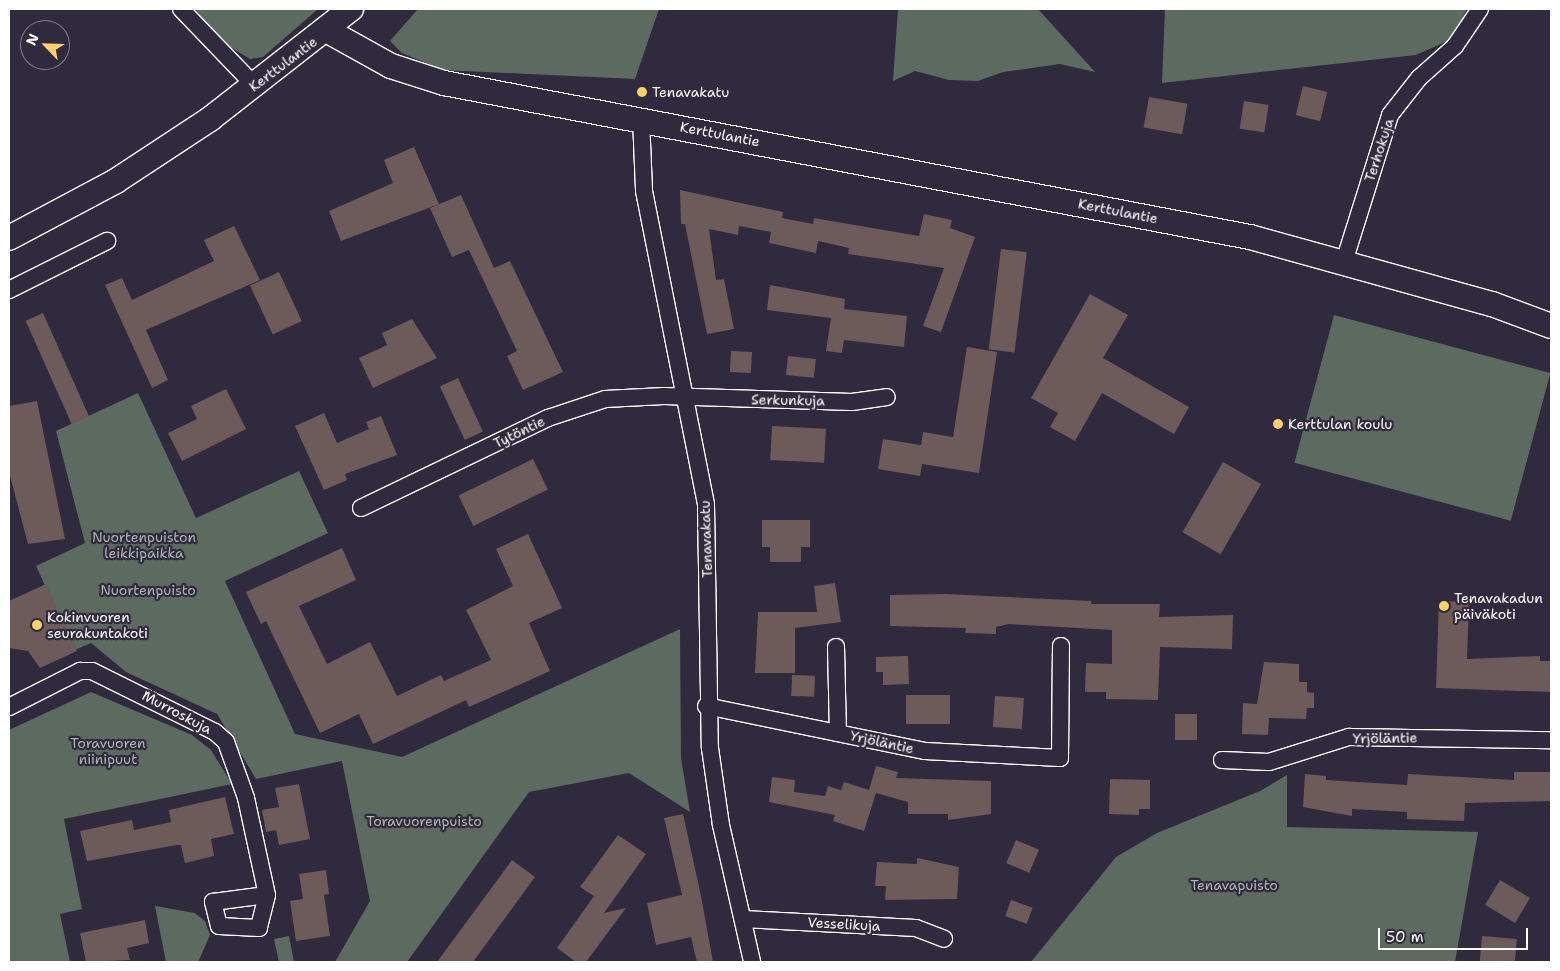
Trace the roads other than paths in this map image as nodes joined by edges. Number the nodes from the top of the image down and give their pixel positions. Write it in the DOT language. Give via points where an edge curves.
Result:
graph roads {
  1 [pos="181,9"];
  2 [pos="351,9"];
  3 [pos="1480,9"];
  4 [pos="328,31"];
  5 [pos="255,86"];
  6 [pos="640,118"];
  7 [pos="9,238"];
  8 [pos="106,241"];
  9 [pos="1344,262"];
  10 [pos="9,290"];
  11 [pos="1492,304"];
  12 [pos="1551,311"];
  13 [pos="1551,326"];
  14 [pos="888,397"];
  15 [pos="688,398"];
  16 [pos="361,508"];
  17 [pos="1061,646"];
  18 [pos="836,647"];
  19 [pos="706,706"];
  20 [pos="9,707"];
  21 [pos="838,733"];
  22 [pos="1551,740"];
  23 [pos="1222,760"];
  24 [pos="266,895"];
  25 [pos="743,919"];
  26 [pos="944,939"];
  27 [pos="752,962"];
  1 -- 5 [label="street"];
  2 -- 4 [label="street"];
  3 -- 9 [label="street, Terhokuja" via="1455,46 1418,78 1390,115"];
  4 -- 5 [label="street, Kerttulantie"];
  4 -- 6 [label="street, Kerttulantie" via="369,56 420,77"];
  5 -- 7 [label="street, Kerttulantie" via="116,181"];
  6 -- 9 [label="street, Kerttulantie" via="1250,237"];
  6 -- 15 [label="street, Tenavakatu" via="644,191"];
  8 -- 10 [label="street"];
  9 -- 11 [label="street, Kerttulantie"];
  11 -- 12 [label="street, Kerttulantie"];
  11 -- 13 [label="street, Kerttulantie"];
  14 -- 15 [label="street, Serkunkuja" via="852,402"];
  15 -- 16 [label="street, Tytöntie" via="605,399 578,405"];
  15 -- 19 [label="street, Tenavakatu" via="709,537"];
  17 -- 21 [label="street, Yrjöläntie" via="1060,758 925,751"];
  18 -- 21 [label="street"];
  19 -- 21 [label="street, Yrjöläntie"];
  19 -- 25 [label="street, Tenavakatu" via="721,825"];
  20 -- 24 [label="street, Murroskuja" via="80,671 92,671 215,732 226,742 246,798"];
  22 -- 23 [label="street, Yrjöläntie" via="1349,737 1269,762"];
  25 -- 26 [label="street, Vesselikuja" via="916,928"];
  25 -- 27 [label="street, Tenavakatu"];
}
